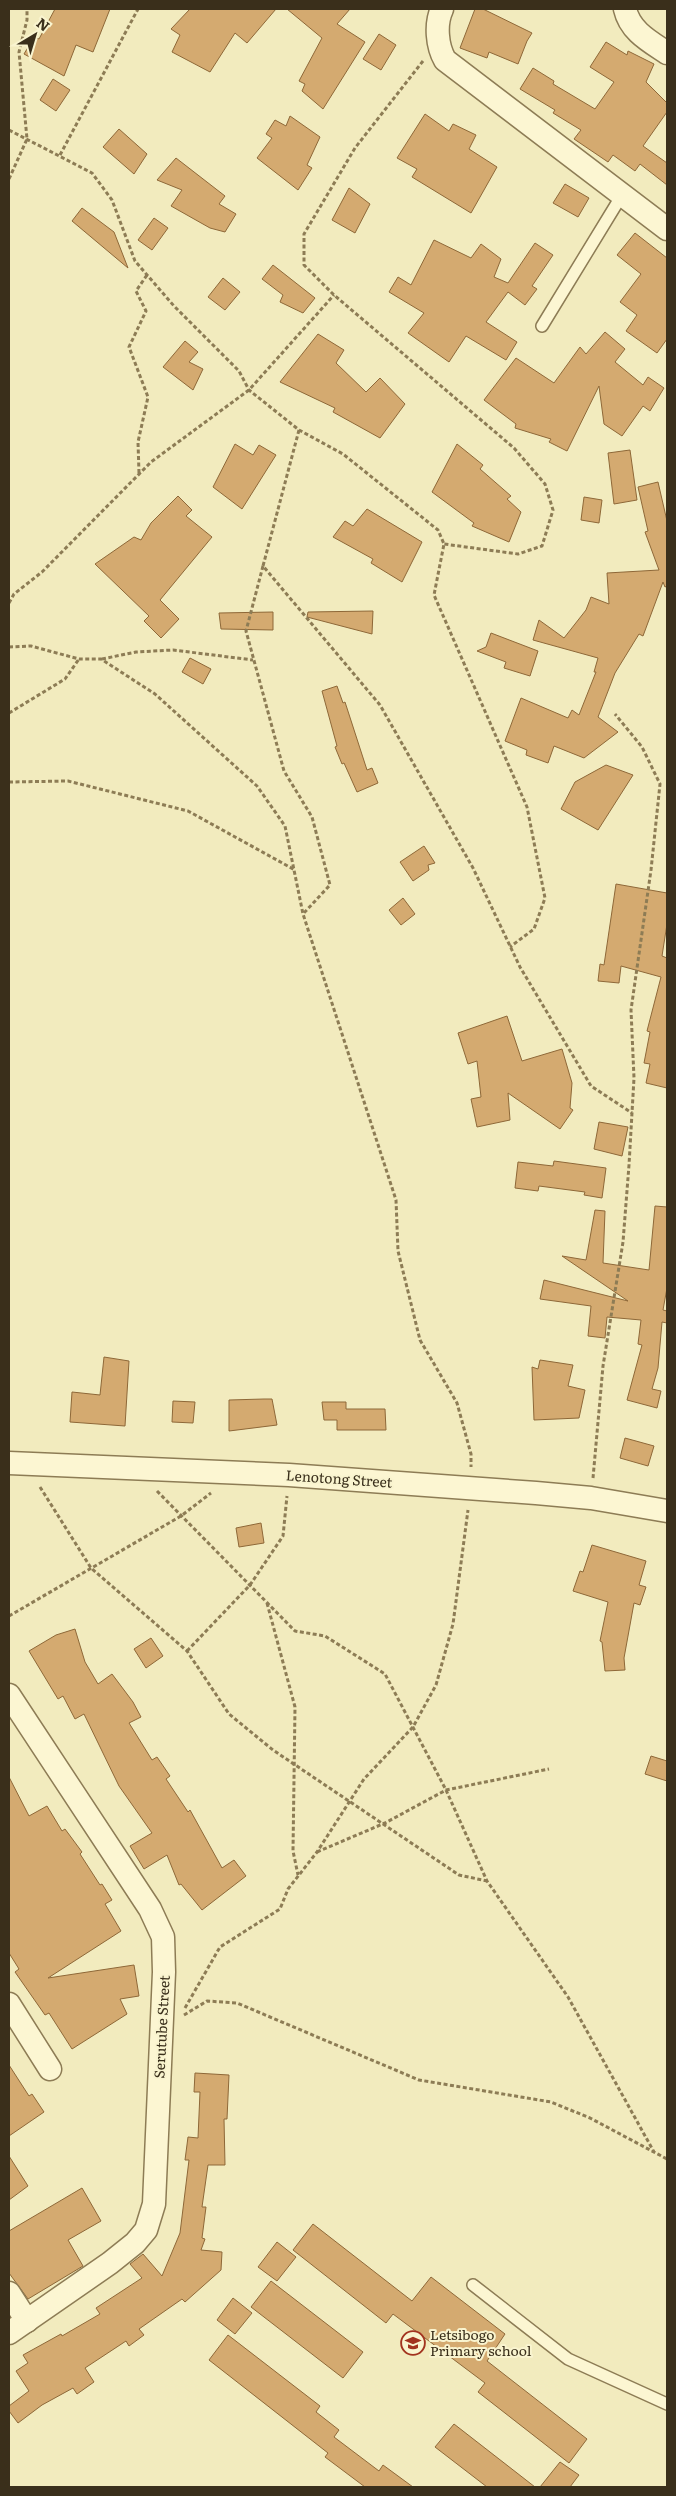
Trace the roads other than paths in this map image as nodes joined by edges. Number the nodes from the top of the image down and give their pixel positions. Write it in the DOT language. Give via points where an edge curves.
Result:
graph roads {
  1 [pos="442,9"];
  2 [pos="625,9"];
  3 [pos="667,53"];
  4 [pos="622,195"];
  5 [pos="667,229"];
  6 [pos="542,326"];
  7 [pos="17,1463"];
  8 [pos="667,1511"];
  9 [pos="9,1695"];
  10 [pos="9,2004"];
  11 [pos="50,2069"];
  12 [pos="473,2285"];
  13 [pos="9,2293"];
  14 [pos="18,2327"];
  15 [pos="667,2404"];
  1 -- 4 [label="street" via="438,32 439,48 445,60"];
  2 -- 3 [label="street" via="628,22"];
  4 -- 5 [label="street"];
  4 -- 6 [label="lane"];
  7 -- 8 [label="street, Lenotong Street" via="289,1475 536,1493 591,1498"];
  9 -- 14 [label="street, Serutube Street" via="150,1909 163,1937 164,1972 154,2204 146,2230 110,2263"];
  10 -- 11 [label="street"];
  12 -- 15 [label="lane" via="568,2359"];
  13 -- 14 [label="street"];
}
